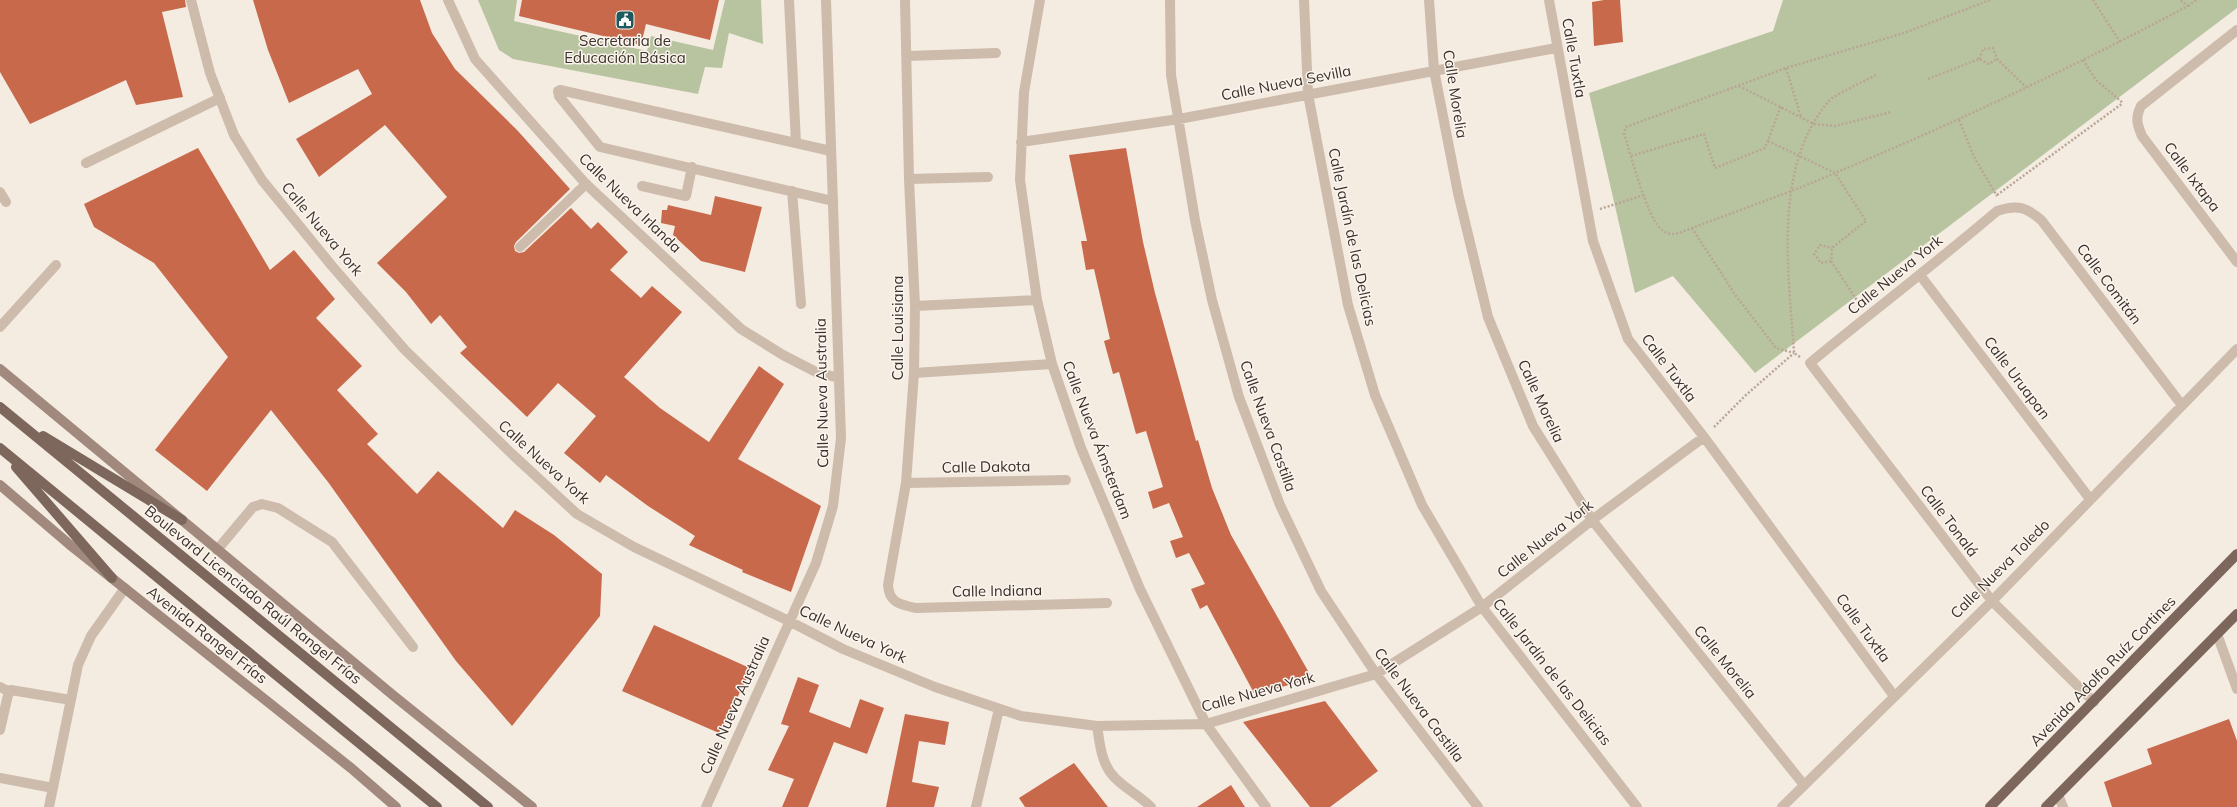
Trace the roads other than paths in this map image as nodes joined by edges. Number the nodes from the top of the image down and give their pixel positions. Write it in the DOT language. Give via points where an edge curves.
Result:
graph roads {
  1 [pos="191,0"];
  2 [pos="448,0"];
  3 [pos="789,0"];
  4 [pos="826,0"];
  5 [pos="905,0"];
  6 [pos="1040,0"];
  7 [pos="1170,0"];
  8 [pos="1304,0"];
  9 [pos="1429,0"];
  10 [pos="1549,0"];
  11 [pos="2236,34"];
  12 [pos="1556,48"];
  13 [pos="996,53"];
  14 [pos="908,56"];
  15 [pos="1434,70"];
  16 [pos="1308,94"];
  17 [pos="220,98"];
  18 [pos="1178,119"];
  19 [pos="1021,142"];
  20 [pos="796,144"];
  21 [pos="831,151"];
  22 [pos="86,163"];
  23 [pos="692,167"];
  24 [pos="988,177"];
  25 [pos="909,179"];
  26 [pos="586,184"];
  27 [pos="642,186"];
  28 [pos="792,191"];
  29 [pos="0,192"];
  30 [pos="833,201"];
  31 [pos="6,202"];
  32 [pos="1997,211"];
  33 [pos="520,248"];
  34 [pos="2237,262"];
  35 [pos="56,264"];
  36 [pos="1920,275"];
  37 [pos="1037,300"];
  38 [pos="801,304"];
  39 [pos="915,306"];
  40 [pos="0,327"];
  41 [pos="2237,349"];
  42 [pos="1810,363"];
  43 [pos="1052,364"];
  44 [pos="0,369"];
  45 [pos="914,373"];
  46 [pos="839,378"];
  47 [pos="2181,404"];
  48 [pos="0,407"];
  49 [pos="12,417"];
  50 [pos="1704,437"];
  51 [pos="0,449"];
  52 [pos="1066,480"];
  53 [pos="906,483"];
  54 [pos="0,485"];
  55 [pos="2090,499"];
  56 [pos="182,520"];
  57 [pos="1592,520"];
  58 [pos="217,550"];
  59 [pos="2237,554"];
  60 [pos="112,578"];
  61 [pos="125,588"];
  62 [pos="890,597"];
  63 [pos="1992,601"];
  64 [pos="1107,603"];
  65 [pos="1482,607"];
  66 [pos="2237,614"];
  67 [pos="789,621"];
  68 [pos="2217,634"];
  69 [pos="413,647"];
  70 [pos="1376,674"];
  71 [pos="0,687"];
  72 [pos="2237,689"];
  73 [pos="10,692"];
  74 [pos="1894,696"];
  75 [pos="71,700"];
  76 [pos="2094,702"];
  77 [pos="998,708"];
  78 [pos="1206,724"];
  79 [pos="1097,726"];
  80 [pos="0,730"];
  81 [pos="0,778"];
  82 [pos="1804,785"];
  83 [pos="53,788"];
  84 [pos="2058,795"];
  85 [pos="1147,806"];
  86 [pos="49,807"];
  87 [pos="396,807"];
  88 [pos="437,807"];
  89 [pos="488,807"];
  90 [pos="532,807"];
  91 [pos="706,807"];
  92 [pos="976,807"];
  93 [pos="1266,807"];
  94 [pos="1478,807"];
  95 [pos="1638,807"];
  96 [pos="1782,807"];
  97 [pos="1990,807"];
  98 [pos="2046,807"];
  99 [pos="2063,807"];
  1 -- 17 [label="street, Calle Nueva York" via="210,73"];
  2 -- 26 [label="street, Calle Nueva Irlanda" via="475,59"];
  3 -- 20 [label="street"];
  4 -- 21 [label="street, Calle Nueva Australia"];
  5 -- 14 [label="street, Calle Louisiana"];
  6 -- 19 [label="street, Calle Nueva Ámsterdam" via="1024,92"];
  7 -- 18 [label="street, Calle Nueva Castilla" via="1171,75"];
  8 -- 16 [label="street, Calle Jardín de las Delicias"];
  9 -- 15 [label="street, Calle Morelia"];
  10 -- 12 [label="street, Calle Tuxtla"];
  11 -- 34 [label="street, Calle Ixtapa" via="2141,106 2136,115 2142,136"];
  12 -- 15 [label="street, Calle Nueva Sevilla"];
  12 -- 50 [label="street, Calle Tuxtla" via="1593,241 1628,339"];
  13 -- 14 [label="street"];
  14 -- 25 [label="street, Calle Louisiana"];
  15 -- 16 [label="street, Calle Nueva Sevilla"];
  15 -- 57 [label="street, Calle Morelia" via="1458,193 1488,317 1533,426"];
  16 -- 18 [label="street, Calle Nueva Sevilla"];
  16 -- 65 [label="street, Calle Jardín de las Delicias" via="1348,305 1375,395 1422,505"];
  17 -- 22 [label="street"];
  17 -- 67 [label="street, Calle Nueva York" via="234,135 262,180 332,266 405,350 517,459 577,514 634,547"];
  18 -- 19 [label="street, Calle Nueva Sevilla"];
  18 -- 70 [label="street, Calle Nueva Castilla" via="1212,300 1239,397 1280,505 1321,591"];
  19 -- 37 [label="street, Calle Nueva Ámsterdam" via="1020,180"];
  20 -- 21 [label="street"];
  20 -- 23 [label="street" via="559,90 559,96 598,146"];
  21 -- 30 [label="street, Calle Nueva Australia"];
  23 -- 27 [label="street" via="686,196"];
  23 -- 28 [label="street"];
  24 -- 25 [label="street"];
  25 -- 39 [label="street, Calle Louisiana"];
  26 -- 33 [label="street"];
  26 -- 46 [label="street, Calle Nueva Irlanda" via="741,329 816,372"];
  28 -- 30 [label="street"];
  28 -- 38 [label="street"];
  29 -- 31 [label="street"];
  30 -- 46 [label="street, Calle Nueva Australia"];
  32 -- 36 [label="street, Calle Nueva York"];
  32 -- 47 [label="street, Calle Comitán" via="2009,207 2022,207 2042,221"];
  35 -- 40 [label="street"];
  36 -- 42 [label="street, Calle Nueva York"];
  36 -- 55 [label="street, Calle Uruapan"];
  37 -- 39 [label="street"];
  37 -- 43 [label="street, Calle Nueva Ámsterdam"];
  39 -- 45 [label="street, Calle Louisiana"];
  41 -- 47 [label="street, Calle Nueva Toledo"];
  42 -- 63 [label="street, Calle Tonalá"];
  43 -- 45 [label="street"];
  43 -- 78 [label="street, Calle Nueva Ámsterdam" via="1081,448 1140,589"];
  44 -- 56 [label="main road"];
  45 -- 53 [label="street, Calle Louisiana"];
  46 -- 67 [label="street, Calle Nueva Australia" via="840,438 833,506 816,563"];
  47 -- 55 [label="street, Calle Nueva Toledo"];
  48 -- 49 [label="main road, Boulevard Licenciado Raúl Rangel Frías"];
  49 -- 56 [label="main road"];
  49 -- 89 [label="main road, Boulevard Licenciado Raúl Rangel Frías"];
  50 -- 57 [label="street, Calle Nueva York"];
  50 -- 74 [label="street, Calle Tuxtla"];
  51 -- 60 [label="main road"];
  51 -- 88 [label="main road"];
  52 -- 53 [label="street, Calle Dakota"];
  53 -- 62 [label="street, Calle Louisiana" via="888,585"];
  54 -- 60 [label="main road, Avenida Rangel Frías"];
  55 -- 63 [label="street, Calle Nueva Toledo"];
  56 -- 58 [label="main road"];
  57 -- 65 [label="street, Calle Nueva York"];
  57 -- 82 [label="street, Calle Morelia"];
  58 -- 69 [label="street" via="253,507 262,504 278,508 332,542"];
  58 -- 90 [label="main road"];
  59 -- 76 [label="main road, Avenida Adolfo Ruíz Cortines"];
  60 -- 61 [label="main road, Avenida Rangel Frías"];
  61 -- 75 [label="street" via="84,650 78,665"];
  61 -- 87 [label="main road, Avenida Rangel Frías" via="351,768"];
  62 -- 64 [label="street, Calle Indiana" via="903,606 916,608"];
  63 -- 74 [label="street, Calle Nueva Toledo"];
  63 -- 76 [label="street, Calle Tonalá"];
  65 -- 70 [label="street, Calle Nueva York"];
  65 -- 95 [label="street, Calle Jardín de las Delicias"];
  66 -- 68 [label="main road"];
  67 -- 77 [label="street, Calle Nueva York" via="843,649 935,687"];
  67 -- 91 [label="street, Calle Nueva Australia"];
  68 -- 72 [label="street"];
  68 -- 84 [label="main road"];
  70 -- 78 [label="street, Calle Nueva York"];
  70 -- 94 [label="street, Calle Nueva Castilla"];
  71 -- 73 [label="street"];
  73 -- 75 [label="street" via="15,690"];
  73 -- 80 [label="street"];
  74 -- 82 [label="street, Calle Nueva Toledo"];
  75 -- 83 [label="street"];
  76 -- 97 [label="main road, Avenida Adolfo Ruíz Cortines"];
  77 -- 79 [label="street, Calle Nueva York" via="1021,716"];
  77 -- 92 [label="street"];
  78 -- 79 [label="street, Calle Nueva York"];
  78 -- 93 [label="street, Calle Nueva Ámsterdam"];
  79 -- 85 [label="street" via="1102,756 1107,767 1114,777"];
  81 -- 83 [label="street"];
  82 -- 96 [label="street, Calle Nueva Toledo"];
  83 -- 86 [label="street"];
  84 -- 98 [label="main road"];
  84 -- 99 [label="street"];
}
